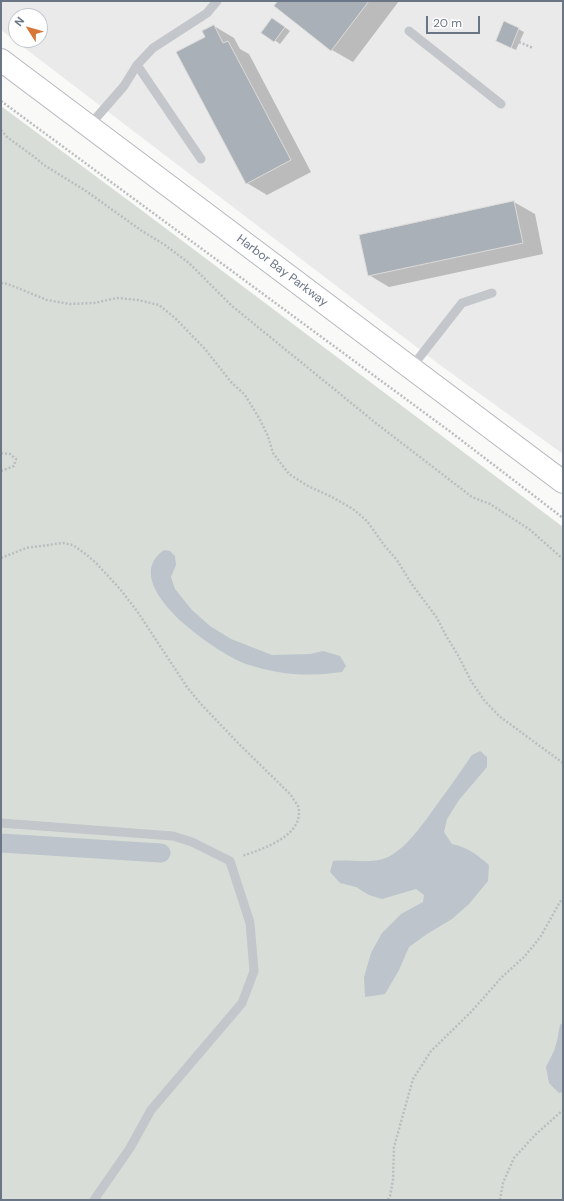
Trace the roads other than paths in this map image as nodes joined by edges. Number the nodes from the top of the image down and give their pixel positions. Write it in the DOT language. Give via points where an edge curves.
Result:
graph roads {
  1 [pos="217,1"];
  2 [pos="409,31"];
  3 [pos="1,60"];
  4 [pos="137,65"];
  5 [pos="501,104"];
  6 [pos="89,126"];
  7 [pos="201,160"];
  8 [pos="492,293"];
  9 [pos="411,368"];
  10 [pos="563,482"];
  11 [pos="1,823"];
  12 [pos="94,1200"];
  1 -- 4 [label="lane" via="207,13 153,48"];
  2 -- 5 [label="lane"];
  3 -- 6 [label="main road, Harbor Bay Parkway"];
  4 -- 6 [label="lane" via="124,86"];
  4 -- 7 [label="lane"];
  6 -- 9 [label="main road, Harbor Bay Parkway"];
  8 -- 9 [label="lane" via="462,303"];
  9 -- 10 [label="main road, Harbor Bay Parkway"];
  11 -- 12 [label="lane" via="173,836 192,842 230,861 250,923 254,971 242,1003 151,1110 130,1148"];
}
